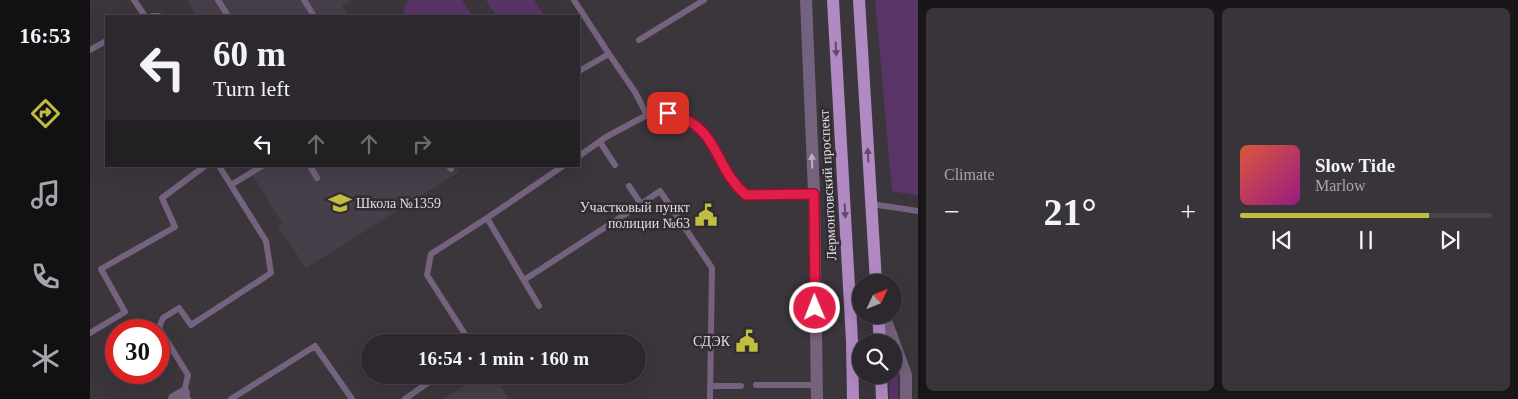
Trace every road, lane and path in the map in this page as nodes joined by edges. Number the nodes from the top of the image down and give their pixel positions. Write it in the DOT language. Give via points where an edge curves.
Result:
graph roads {
  1 [pos="134,0"];
  2 [pos="218,0"];
  3 [pos="304,0"];
  4 [pos="574,0"];
  5 [pos="704,0"];
  6 [pos="806,0"];
  7 [pos="833,0"];
  8 [pos="859,0"];
  9 [pos="144,15"];
  10 [pos="227,15"];
  11 [pos="313,15"];
  12 [pos="639,40"];
  13 [pos="105,42"];
  14 [pos="90,50"];
  15 [pos="609,54"];
  16 [pos="580,71"];
  17 [pos="647,115"];
  18 [pos="600,142"];
  19 [pos="580,155"];
  20 [pos="615,165"];
  21 [pos="204,167"];
  22 [pos="220,167"];
  23 [pos="260,167"];
  24 [pos="311,167"];
  25 [pos="562,167"];
  26 [pos="317,178"];
  27 [pos="231,186"];
  28 [pos="629,186"];
  29 [pos="814,194"];
  30 [pos="641,204"];
  31 [pos="871,204"];
  32 [pos="918,211"];
  33 [pos="487,218"];
  34 [pos="875,274"];
  35 [pos="524,280"];
  36 [pos="539,306"];
  37 [pos="887,324"];
  38 [pos="90,333"];
  39 [pos="465,334"];
  40 [pos="855,334"];
  41 [pos="902,371"];
  42 [pos="906,375"];
  43 [pos="426,384"];
  44 [pos="854,384"];
  45 [pos="881,384"];
  46 [pos="756,385"];
  47 [pos="816,385"];
  48 [pos="710,386"];
  49 [pos="741,386"];
  50 [pos="182,397"];
  51 [pos="231,399"];
  52 [pos="352,399"];
  53 [pos="405,399"];
  54 [pos="710,399"];
  55 [pos="817,399"];
  56 [pos="853,399"];
  57 [pos="882,399"];
  58 [pos="906,399"];
  1 -- 9 [label="lane"];
  2 -- 10 [label="lane"];
  3 -- 11 [label="lane"];
  4 -- 15 [label="lane"];
  5 -- 12 [label="lane"];
  29 -- 6 [label="street, one-way"];
  7 -- 40 [label="main road, Лермонтовский проспект, one-way"];
  31 -- 8 [label="main road, one-way"];
  13 -- 14 [label="lane"];
  15 -- 16 [label="lane"];
  15 -- 17 [label="lane"];
  17 -- 18 [label="lane"];
  17 -- 29 [label="lane" via="668,113 685,117 703,130 737,188 746,195"];
  18 -- 19 [label="lane"];
  18 -- 20 [label="lane"];
  21 -- 38 [label="lane" via="162,198 175,227 101,269 124,312"];
  22 -- 27 [label="lane"];
  23 -- 27 [label="lane"];
  24 -- 26 [label="lane"];
  25 -- 33 [label="lane"];
  27 -- 50 [label="lane" via="266,241 271,273 190,325 179,308 163,318 159,328 188,375"];
  28 -- 30 [label="lane"];
  29 -- 47 [label="street"];
  30 -- 35 [label="lane"];
  30 -- 48 [label="lane" via="660,191 712,268"];
  31 -- 32 [label="lane"];
  31 -- 34 [label="main road"];
  33 -- 35 [label="lane"];
  33 -- 39 [label="lane" via="431,254 427,275"];
  35 -- 36 [label="lane"];
  37 -- 42 [label="street"];
  41 -- 42 [label="street"];
  42 -- 58 [label="street"];
  43 -- 53 [label="lane"];
  44 -- 56 [label="main road, Лермонтовский проспект"];
  45 -- 57 [label="main road"];
  46 -- 47 [label="lane"];
  47 -- 55 [label="street"];
  48 -- 49 [label="lane"];
  48 -- 54 [label="lane"];
  51 -- 52 [label="lane" via="315,346"];
}
